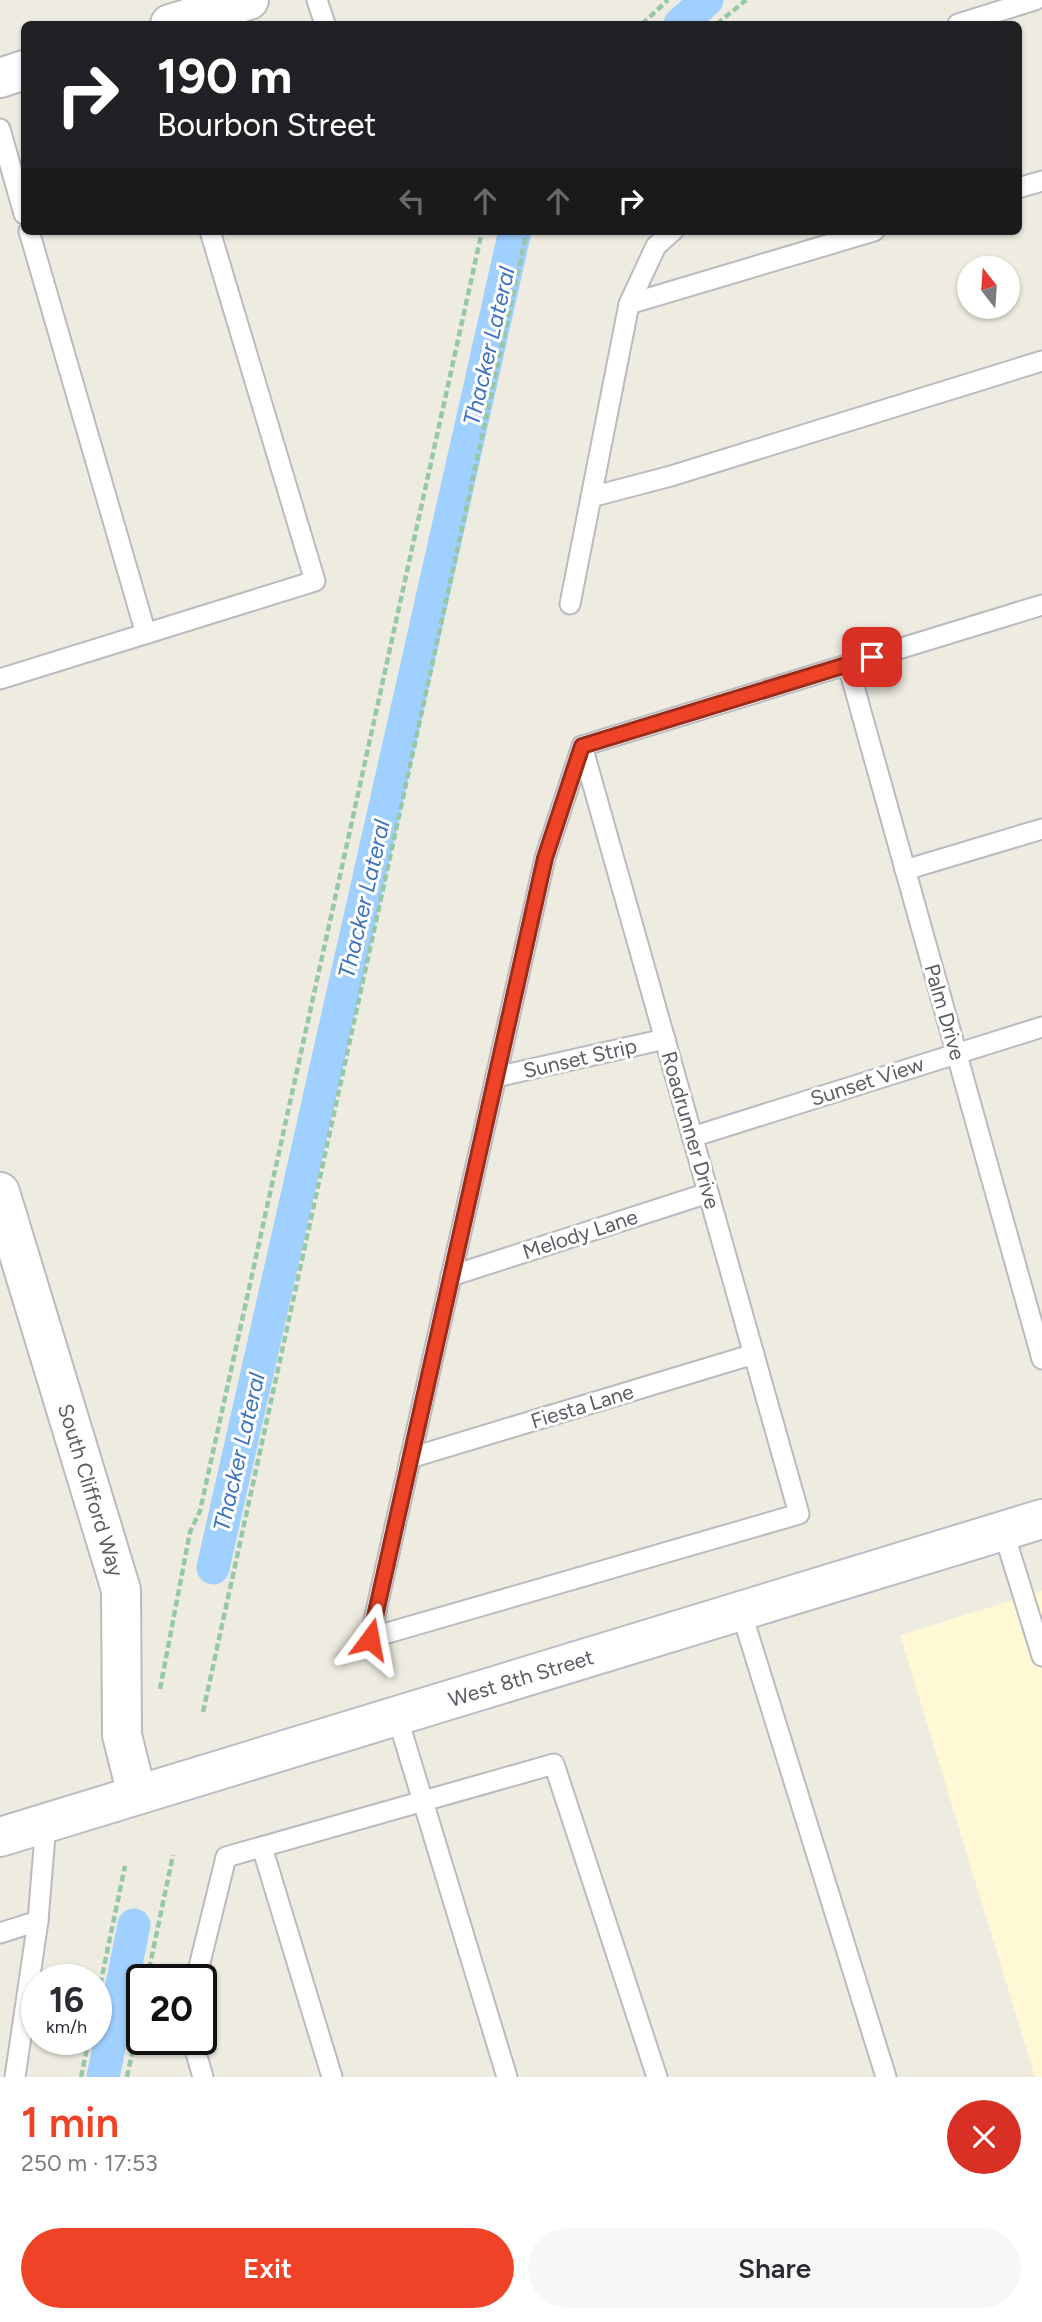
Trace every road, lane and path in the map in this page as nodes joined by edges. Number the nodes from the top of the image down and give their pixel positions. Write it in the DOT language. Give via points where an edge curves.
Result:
graph roads {
  1 [pos="248,0"];
  2 [pos="317,0"];
  3 [pos="668,0"];
  4 [pos="746,0"];
  5 [pos="1035,0"];
  6 [pos="180,21"];
  7 [pos="324,21"];
  8 [pos="645,21"];
  9 [pos="722,21"];
  10 [pos="968,21"];
  11 [pos="21,71"];
  12 [pos="0,78"];
  13 [pos="0,130"];
  14 [pos="1042,181"];
  15 [pos="1022,187"];
  16 [pos="21,204"];
  17 [pos="30,235"];
  18 [pos="212,235"];
  19 [pos="481,235"];
  20 [pos="526,235"];
  21 [pos="668,235"];
  22 [pos="861,235"];
  23 [pos="629,304"];
  24 [pos="1042,361"];
  25 [pos="591,497"];
  26 [pos="570,604"];
  27 [pos="1042,605"];
  28 [pos="146,634"];
  29 [pos="848,664"];
  30 [pos="0,679"];
  31 [pos="582,746"];
  32 [pos="1042,829"];
  33 [pos="905,870"];
  34 [pos="1042,1027"];
  35 [pos="665,1039"];
  36 [pos="956,1053"];
  37 [pos="496,1077"];
  38 [pos="692,1137"];
  39 [pos="0,1192"];
  40 [pos="708,1193"];
  41 [pos="451,1276"];
  42 [pos="754,1354"];
  43 [pos="1042,1359"];
  44 [pos="410,1458"];
  45 [pos="1042,1518"];
  46 [pos="1003,1531"];
  47 [pos="741,1611"];
  48 [pos="1042,1656"];
  49 [pos="157,1702"];
  50 [pos="202,1712"];
  51 [pos="397,1716"];
  52 [pos="138,1795"];
  53 [pos="423,1802"];
  54 [pos="46,1823"];
  55 [pos="0,1837"];
  56 [pos="262,1847"];
  57 [pos="173,1855"];
  58 [pos="125,1866"];
  59 [pos="38,1921"];
  60 [pos="0,1933"];
  61 [pos="105,1964"];
  62 [pos="150,1964"];
  63 [pos="200,1964"];
  64 [pos="86,2055"];
  65 [pos="132,2055"];
  66 [pos="197,2055"];
  67 [pos="15,2077"];
  68 [pos="81,2077"];
  69 [pos="127,2077"];
  70 [pos="203,2077"];
  71 [pos="332,2077"];
  72 [pos="507,2077"];
  73 [pos="657,2077"];
  74 [pos="886,2077"];
  1 -- 6 [label="main road"];
  2 -- 7 [label="lane"];
  3 -- 8 [label="path"];
  4 -- 9 [label="path"];
  5 -- 10 [label="lane"];
  11 -- 12 [label="main road"];
  13 -- 16 [label="lane"];
  14 -- 15 [label="lane"];
  17 -- 28 [label="lane"];
  18 -- 28 [label="lane" via="315,581"];
  19 -- 49 [label="path" via="200,1511 190,1532"];
  20 -- 50 [label="path"];
  21 -- 23 [label="lane" via="656,246"];
  22 -- 23 [label="lane"];
  23 -- 25 [label="lane"];
  24 -- 25 [label="lane"];
  25 -- 26 [label="lane"];
  27 -- 29 [label="lane"];
  28 -- 30 [label="lane"];
  29 -- 31 [label="lane"];
  29 -- 33 [label="lane, Palm Drive"];
  31 -- 35 [label="lane, Roadrunner Drive"];
  31 -- 37 [label="lane" via="545,858"];
  32 -- 33 [label="lane"];
  33 -- 36 [label="lane, Palm Drive"];
  34 -- 36 [label="lane, Sunset View"];
  35 -- 37 [label="lane, Sunset Strip"];
  35 -- 38 [label="lane, Roadrunner Drive"];
  36 -- 38 [label="lane, Sunset View"];
  36 -- 43 [label="lane, Palm Drive"];
  37 -- 41 [label="lane"];
  38 -- 40 [label="lane, Roadrunner Drive"];
  39 -- 52 [label="main road, South Clifford Way" via="121,1590 122,1735"];
  40 -- 41 [label="lane, Melody Lane"];
  40 -- 42 [label="lane, Roadrunner Drive"];
  41 -- 44 [label="lane"];
  42 -- 44 [label="lane, Fiesta Lane"];
  42 -- 44 [label="lane, Roadrunner Drive" via="799,1514 370,1639"];
  45 -- 46 [label="main road, West 8th Street"];
  46 -- 47 [label="main road, West 8th Street"];
  46 -- 48 [label="lane"];
  47 -- 51 [label="main road, West 8th Street"];
  47 -- 74 [label="lane"];
  51 -- 52 [label="main road, West 8th Street"];
  51 -- 53 [label="lane"];
  52 -- 54 [label="main road, West 8th Street"];
  53 -- 56 [label="lane"];
  53 -- 72 [label="lane"];
  53 -- 73 [label="lane" via="554,1764"];
  54 -- 55 [label="main road, West 8th Street"];
  54 -- 59 [label="lane"];
  56 -- 63 [label="lane" via="226,1857"];
  56 -- 71 [label="lane"];
  57 -- 62 [label="path"];
  58 -- 61 [label="path"];
  59 -- 60 [label="lane"];
  59 -- 67 [label="lane"];
  64 -- 68 [label="path"];
  65 -- 69 [label="path"];
  66 -- 70 [label="lane"];
}
